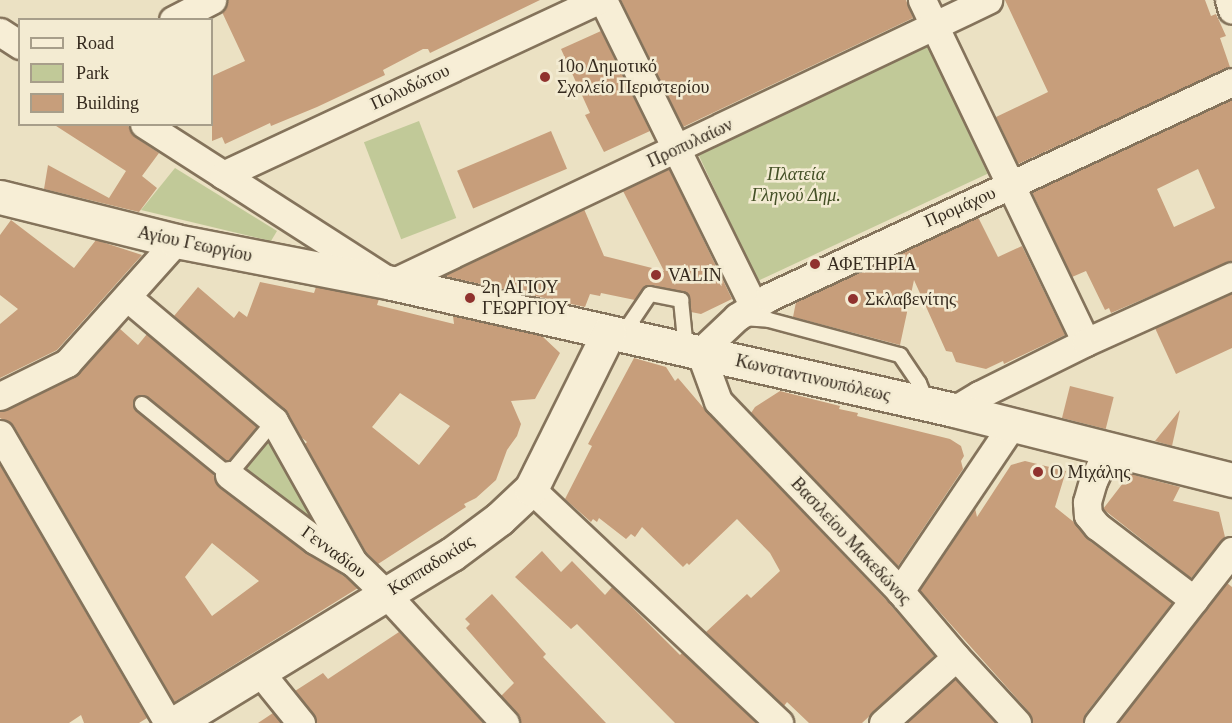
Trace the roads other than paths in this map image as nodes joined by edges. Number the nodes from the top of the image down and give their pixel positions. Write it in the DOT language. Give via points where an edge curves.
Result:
graph roads {
  1 [pos="212,0"];
  2 [pos="598,0"];
  3 [pos="603,0"];
  4 [pos="922,0"];
  5 [pos="988,0"];
  6 [pos="1229,0"];
  7 [pos="1232,9"];
  8 [pos="177,18"];
  9 [pos="935,27"];
  10 [pos="0,32"];
  11 [pos="18,44"];
  12 [pos="1232,82"];
  13 [pos="147,126"];
  14 [pos="676,150"];
  15 [pos="223,175"];
  16 [pos="1011,184"];
  17 [pos="0,197"];
  18 [pos="176,242"];
  19 [pos="1232,276"];
  20 [pos="392,283"];
  21 [pos="127,297"];
  22 [pos="745,311"];
  23 [pos="616,333"];
  24 [pos="1086,342"];
  25 [pos="693,351"];
  26 [pos="0,396"];
  27 [pos="142,404"];
  28 [pos="941,407"];
  29 [pos="274,421"];
  30 [pos="1012,425"];
  31 [pos="0,434"];
  32 [pos="1108,449"];
  33 [pos="229,475"];
  34 [pos="1232,480"];
  35 [pos="531,489"];
  36 [pos="1232,551"];
  37 [pos="354,563"];
  38 [pos="900,591"];
  39 [pos="385,593"];
  40 [pos="1194,600"];
  41 [pos="956,657"];
  42 [pos="259,671"];
  43 [pos="168,723"];
  44 [pos="175,723"];
  45 [pos="301,723"];
  46 [pos="505,723"];
  47 [pos="779,723"];
  48 [pos="882,723"];
  49 [pos="1017,723"];
  50 [pos="1098,723"];
  1 -- 8 [label="street"];
  2 -- 15 [label="street, Πολυδώτου"];
  3 -- 14 [label="street"];
  4 -- 9 [label="street"];
  5 -- 9 [label="street, Προπυλαίων"];
  6 -- 7 [label="street"];
  9 -- 14 [label="street, Προπυλαίων"];
  9 -- 16 [label="street"];
  10 -- 11 [label="street"];
  12 -- 16 [label="street, Προμάχου"];
  13 -- 15 [label="street"];
  14 -- 20 [label="street, Προπυλαίων"];
  14 -- 22 [label="street"];
  15 -- 20 [label="street"];
  16 -- 22 [label="street, Προμάχου"];
  16 -- 24 [label="street"];
  17 -- 18 [label="street, Αγίου Γεωργίου"];
  18 -- 20 [label="street, Αγίου Γεωργίου"];
  18 -- 21 [label="street"];
  19 -- 24 [label="street"];
  20 -- 23 [label="street, Κωνσταντινουπόλεως"];
  21 -- 26 [label="street" via="67,363"];
  21 -- 29 [label="street"];
  22 -- 25 [label="street, Προμάχου"];
  22 -- 28 [label="lane" via="900,355"];
  23 -- 25 [label="street, Κωνσταντινουπόλεως"];
  23 -- 25 [label="lane" via="650,294 681,300"];
  23 -- 35 [label="street, Καππαδοκίας"];
  24 -- 28 [label="street" via="979,394"];
  25 -- 28 [label="street, Κωνσταντινουπόλεως"];
  25 -- 38 [label="street, Βασιλείου Μακεδώνος" via="718,401"];
  27 -- 33 [label="lane, Γενναδίου"];
  28 -- 30 [label="street, Κωνσταντινουπόλεως"];
  29 -- 33 [label="lane"];
  29 -- 37 [label="street"];
  30 -- 32 [label="street, Κωνσταντινουπόλεως"];
  30 -- 38 [label="street"];
  31 -- 43 [label="street"];
  32 -- 34 [label="street, Κωνσταντινουπόλεως"];
  32 -- 40 [label="street" via="1093,481 1088,515"];
  33 -- 37 [label="street, Γενναδίου" via="315,540"];
  35 -- 39 [label="street, Καππαδοκίας" via="476,538"];
  35 -- 47 [label="street"];
  36 -- 40 [label="street"];
  37 -- 39 [label="street, Γενναδίου"];
  38 -- 41 [label="street, Βασιλείου Μακεδώνος"];
  39 -- 42 [label="street, Καππαδοκίας"];
  39 -- 46 [label="street, Γενναδίου"];
  40 -- 50 [label="street"];
  41 -- 48 [label="street"];
  41 -- 49 [label="street, Βασιλείου Μακεδώνος"];
  42 -- 44 [label="street, Καππαδοκίας"];
  42 -- 45 [label="street"];
}
